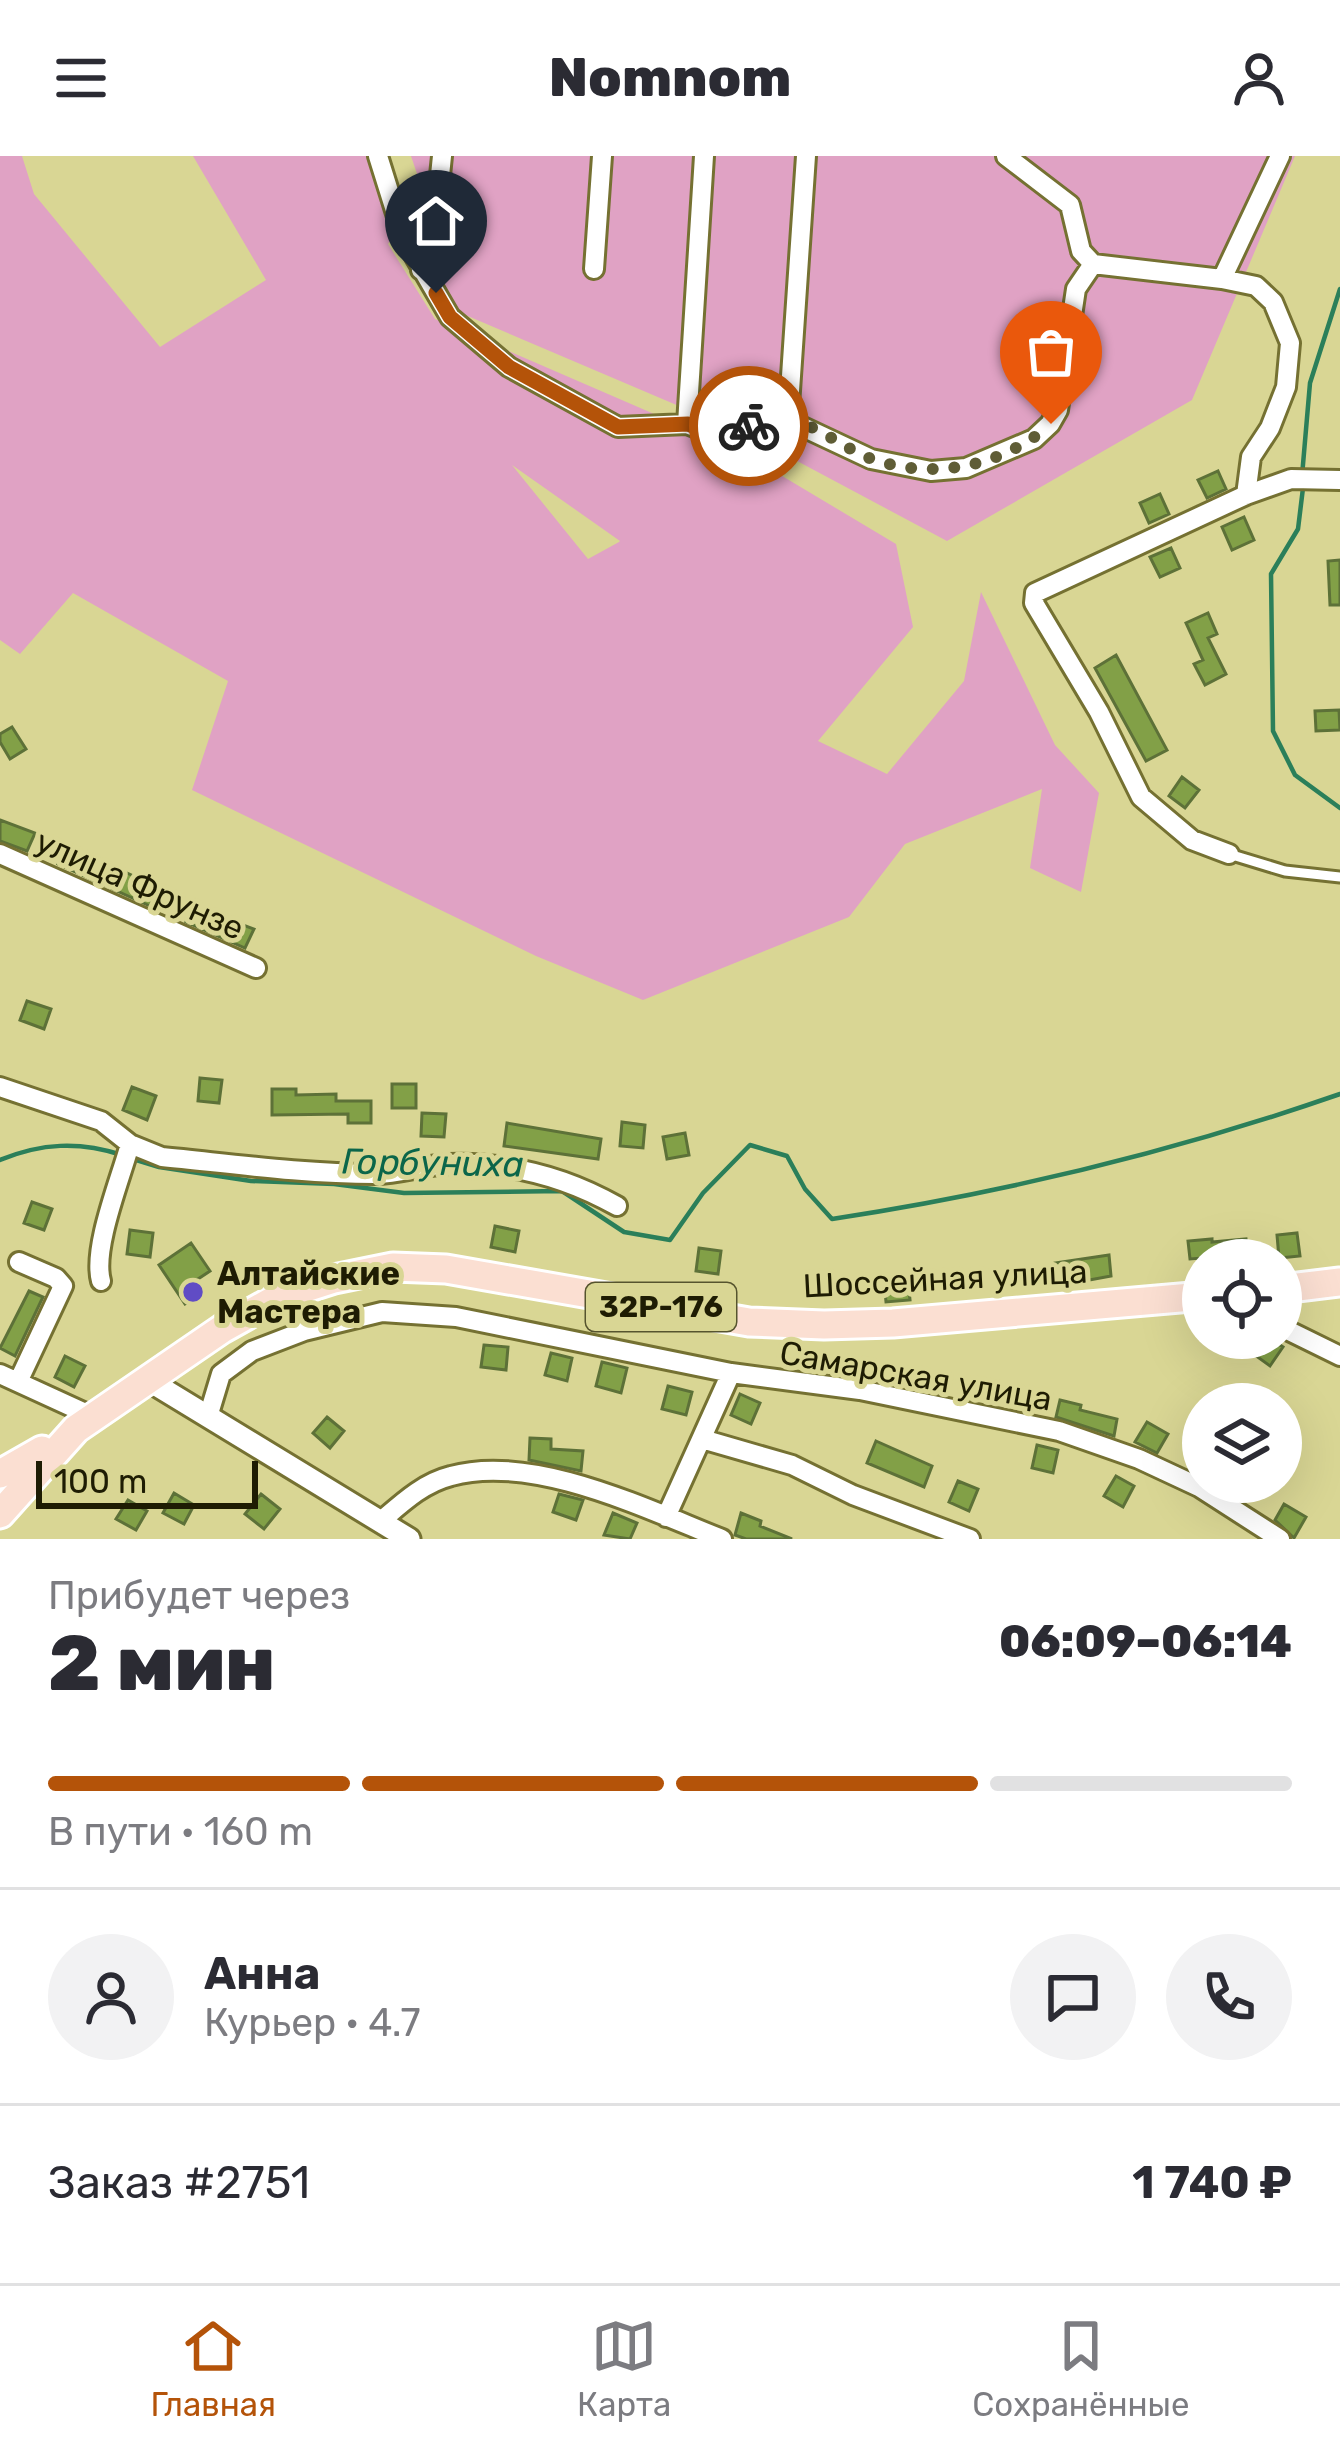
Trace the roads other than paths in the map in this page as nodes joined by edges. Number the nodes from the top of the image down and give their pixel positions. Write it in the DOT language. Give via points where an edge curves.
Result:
graph roads {
  1 [pos="378,156"];
  2 [pos="442,156"];
  3 [pos="602,156"];
  4 [pos="704,156"];
  5 [pos="806,156"];
  6 [pos="1006,156"];
  7 [pos="1280,156"];
  8 [pos="1094,264"];
  9 [pos="594,269"];
  10 [pos="422,270"];
  11 [pos="1222,279"];
  12 [pos="788,420"];
  13 [pos="688,424"];
  14 [pos="1332,480"];
  15 [pos="1246,495"];
  16 [pos="0,854"];
  17 [pos="1229,854"];
  18 [pos="1340,877"];
  19 [pos="256,968"];
  20 [pos="0,1088"];
  21 [pos="130,1144"];
  22 [pos="617,1206"];
  23 [pos="20,1262"];
  24 [pos="101,1281"];
  25 [pos="1340,1282"];
  26 [pos="1302,1286"];
  27 [pos="1182,1298"];
  28 [pos="1302,1337"];
  29 [pos="1340,1356"];
  30 [pos="730,1372"];
  31 [pos="9,1378"];
  32 [pos="148,1380"];
  33 [pos="208,1417"];
  34 [pos="86,1424"];
  35 [pos="702,1439"];
  36 [pos="0,1474"];
  37 [pos="0,1514"];
  38 [pos="666,1517"];
  39 [pos="381,1521"];
  40 [pos="409,1539"];
  41 [pos="722,1539"];
  42 [pos="970,1539"];
  43 [pos="1280,1539"];
  1 -- 10 [label="street"];
  2 -- 10 [label="street" via="432,253"];
  3 -- 9 [label="street"];
  4 -- 13 [label="street"];
  5 -- 12 [label="street"];
  6 -- 8 [label="street" via="1070,205 1082,251"];
  7 -- 11 [label="street"];
  8 -- 11 [label="street"];
  8 -- 12 [label="street" via="1076,289 1058,410 1034,439 966,468 931,471 871,459"];
  10 -- 13 [label="street" via="450,317 509,367 618,427"];
  11 -- 15 [label="street" via="1256,286 1273,302 1290,344 1286,387 1250,458"];
  12 -- 13 [label="street" via="708,432"];
  14 -- 15 [label="street" via="1291,479"];
  15 -- 17 [label="street" via="1040,587 1034,603 1141,797 1192,840"];
  16 -- 19 [label="street, улица Фрунзе"];
  17 -- 18 [label="lane"];
  20 -- 21 [label="street" via="100,1121"];
  21 -- 22 [label="street" via="163,1157 311,1171 519,1169 580,1184"];
  21 -- 24 [label="street"];
  23 -- 31 [label="street" via="63,1286"];
  25 -- 26 [label="main road"];
  27 -- 32 [label="main road, Шоссейная улица / 32Р-176" via="893,1323 749,1322 446,1269 393,1267 280,1296"];
  28 -- 29 [label="street"];
  30 -- 33 [label="street, Самарская улица" via="456,1317 382,1312 252,1352 220,1374"];
  30 -- 35 [label="street"];
  30 -- 43 [label="street, Самарская улица" via="860,1390 1088,1440 1199,1487"];
  31 -- 34 [label="street"];
  32 -- 33 [label="street"];
  32 -- 34 [label="main road, 32Р-176"];
  33 -- 39 [label="street"];
  34 -- 36 [label="main road"];
  34 -- 37 [label="main road"];
  35 -- 38 [label="street"];
  35 -- 42 [label="street" via="792,1465"];
  38 -- 39 [label="street" via="576,1484 484,1471 414,1492"];
  38 -- 41 [label="street"];
  39 -- 40 [label="street"];
}
